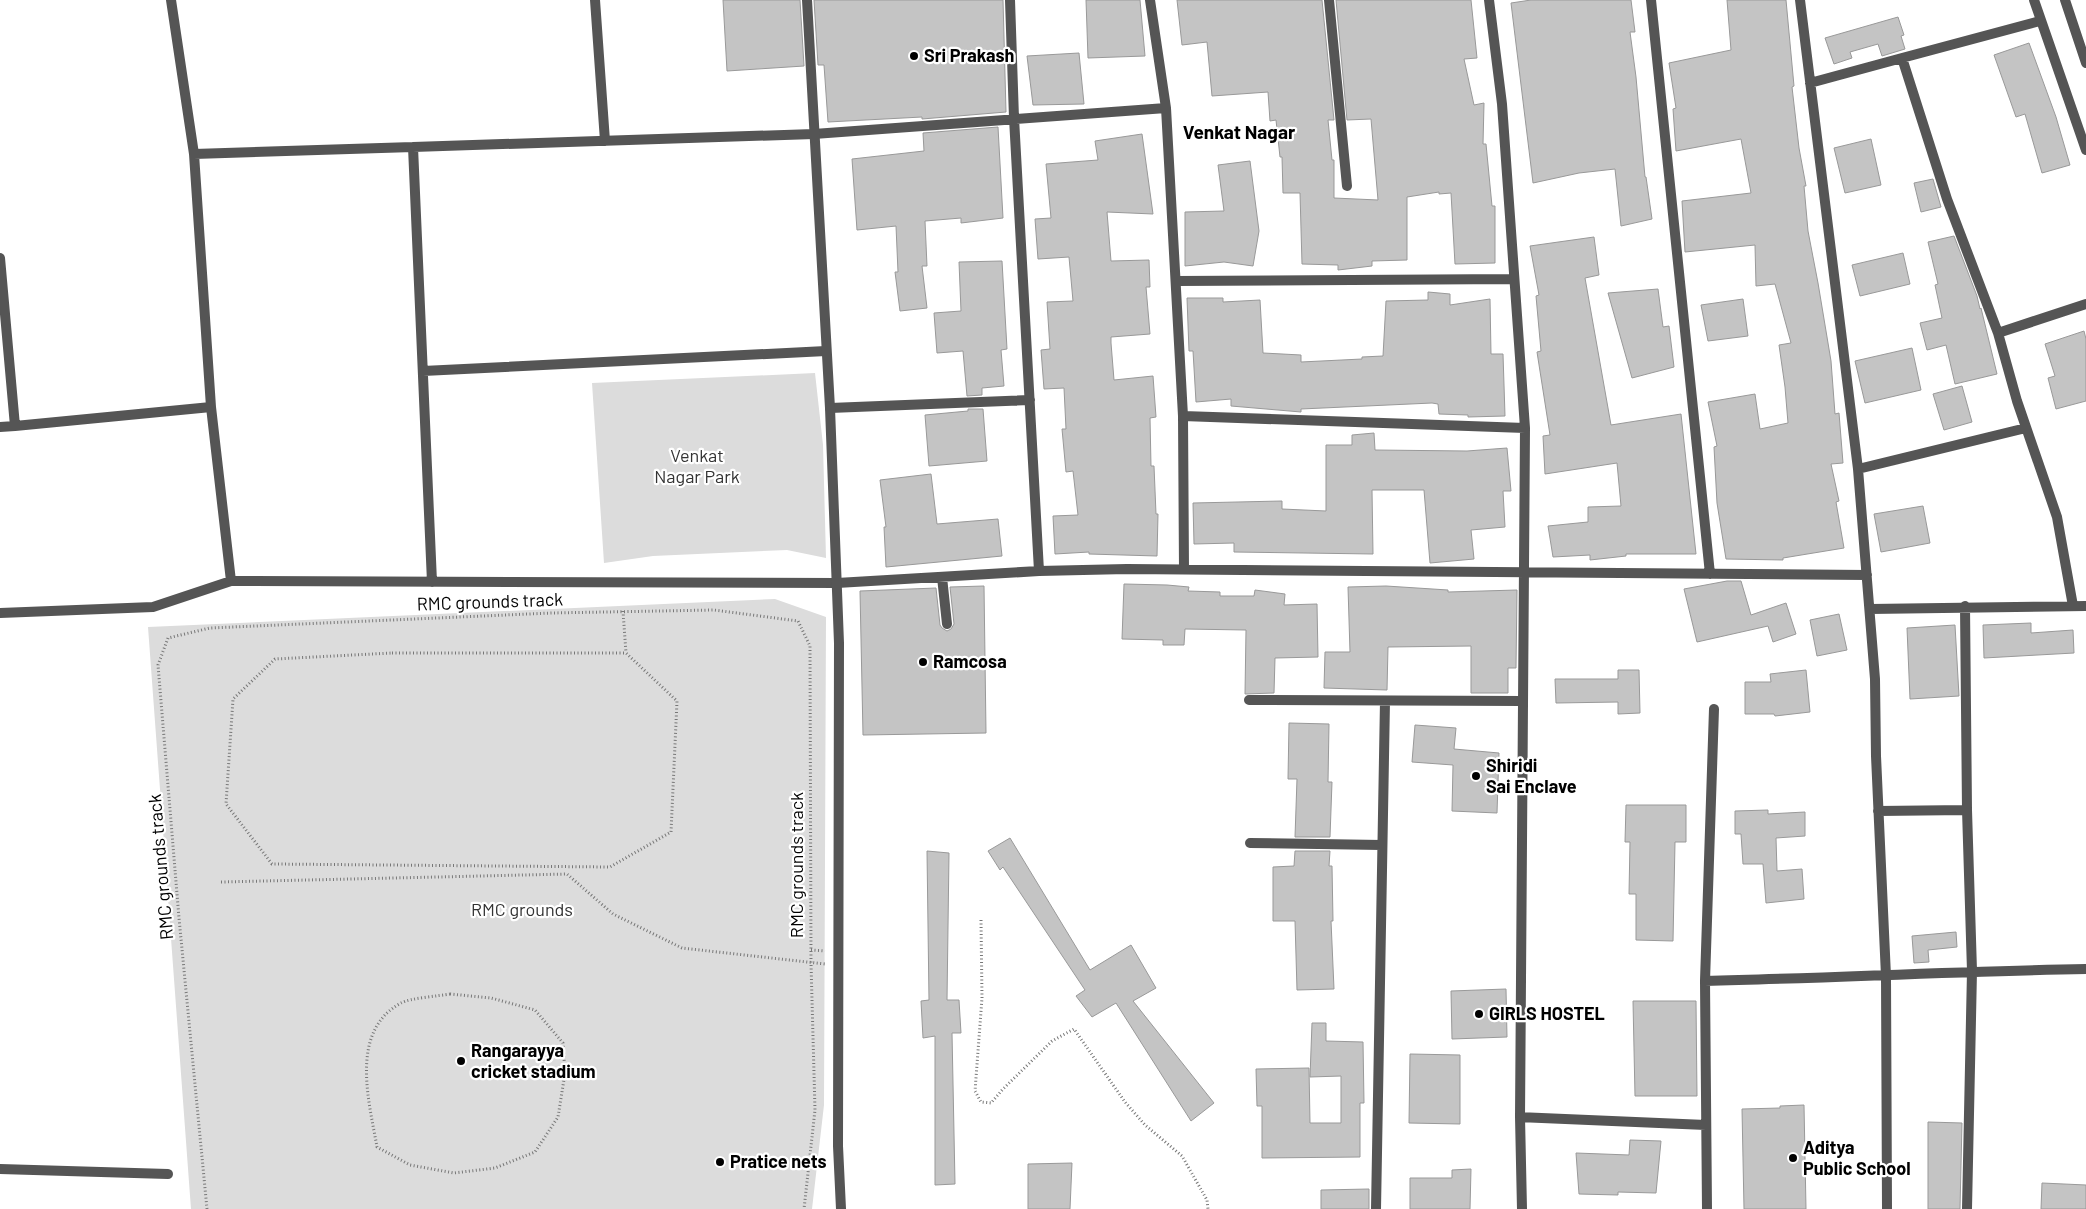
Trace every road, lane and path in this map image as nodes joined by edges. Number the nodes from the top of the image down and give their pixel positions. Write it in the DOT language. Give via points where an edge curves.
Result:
graph roads {
  1 [pos="595,0"];
  2 [pos="807,0"];
  3 [pos="1010,0"];
  4 [pos="1150,0"];
  5 [pos="1329,0"];
  6 [pos="1489,0"];
  7 [pos="1651,0"];
  8 [pos="1800,0"];
  9 [pos="2034,0"];
  10 [pos="2065,0"];
  11 [pos="172,1"];
  12 [pos="2040,21"];
  13 [pos="1902,58"];
  14 [pos="2086,63"];
  15 [pos="1810,83"];
  16 [pos="1166,108"];
  17 [pos="1014,118"];
  18 [pos="814,134"];
  19 [pos="605,141"];
  20 [pos="413,148"];
  21 [pos="2086,150"];
  22 [pos="194,154"];
  23 [pos="1347,186"];
  24 [pos="0,258"];
  25 [pos="1514,279"];
  26 [pos="1176,281"];
  27 [pos="2086,304"];
  28 [pos="1998,333"];
  29 [pos="826,351"];
  30 [pos="422,371"];
  31 [pos="1030,400"];
  32 [pos="211,407"];
  33 [pos="830,408"];
  34 [pos="1183,416"];
  35 [pos="15,426"];
  36 [pos="0,427"];
  37 [pos="1525,428"];
  38 [pos="2026,428"];
  39 [pos="1858,469"];
  40 [pos="1184,570"];
  41 [pos="1039,571"];
  42 [pos="1524,572"];
  43 [pos="1710,574"];
  44 [pos="1867,575"];
  45 [pos="942,577"];
  46 [pos="232,581"];
  47 [pos="432,582"];
  48 [pos="837,583"];
  49 [pos="1965,606"];
  50 [pos="2073,606"];
  51 [pos="2086,606"];
  52 [pos="1870,609"];
  53 [pos="624,612"];
  54 [pos="0,613"];
  55 [pos="946,624"];
  56 [pos="626,652"];
  57 [pos="1249,700"];
  58 [pos="1385,700"];
  59 [pos="1524,702"];
  60 [pos="1714,708"];
  61 [pos="1967,810"];
  62 [pos="1878,811"];
  63 [pos="1250,843"];
  64 [pos="1382,844"];
  65 [pos="220,882"];
  66 [pos="981,920"];
  67 [pos="811,963"];
  68 [pos="2086,969"];
  69 [pos="1972,971"];
  70 [pos="1886,976"];
  71 [pos="1705,982"];
  72 [pos="1520,1117"];
  73 [pos="1706,1125"];
  74 [pos="377,1147"];
  75 [pos="0,1169"];
  76 [pos="168,1174"];
  77 [pos="207,1209"];
  78 [pos="804,1209"];
  79 [pos="841,1209"];
  80 [pos="1208,1209"];
  81 [pos="1376,1209"];
  82 [pos="1522,1209"];
  83 [pos="1707,1209"];
  84 [pos="1887,1209"];
  85 [pos="1967,1209"];
  1 -- 19 [label="street"];
  2 -- 18 [label="street"];
  3 -- 17 [label="street"];
  4 -- 16 [label="street"];
  5 -- 23 [label="street"];
  6 -- 25 [label="street" via="1502,104"];
  7 -- 43 [label="street"];
  8 -- 15 [label="street"];
  9 -- 12 [label="street"];
  10 -- 14 [label="street"];
  11 -- 22 [label="street"];
  12 -- 13 [label="street"];
  12 -- 21 [label="street"];
  13 -- 15 [label="street"];
  13 -- 28 [label="street" via="1947,199"];
  15 -- 39 [label="street"];
  16 -- 17 [label="street"];
  16 -- 26 [label="street"];
  17 -- 18 [label="street"];
  17 -- 31 [label="street"];
  18 -- 19 [label="street"];
  18 -- 29 [label="street"];
  19 -- 20 [label="street"];
  20 -- 22 [label="street"];
  20 -- 30 [label="street"];
  22 -- 32 [label="street"];
  24 -- 35 [label="street"];
  25 -- 26 [label="street"];
  25 -- 37 [label="street"];
  26 -- 34 [label="street"];
  27 -- 28 [label="street"];
  28 -- 38 [label="street"];
  29 -- 30 [label="street"];
  29 -- 33 [label="street"];
  30 -- 47 [label="street"];
  31 -- 33 [label="street"];
  31 -- 41 [label="street"];
  32 -- 35 [label="street"];
  32 -- 46 [label="street"];
  33 -- 48 [label="street"];
  34 -- 37 [label="street"];
  34 -- 40 [label="street"];
  35 -- 36 [label="street"];
  37 -- 42 [label="street"];
  38 -- 39 [label="street"];
  38 -- 50 [label="street" via="2056,517"];
  39 -- 44 [label="street"];
  40 -- 41 [label="street"];
  40 -- 42 [label="street"];
  41 -- 45 [label="street"];
  42 -- 43 [label="street"];
  42 -- 59 [label="street"];
  43 -- 44 [label="street"];
  44 -- 52 [label="street"];
  45 -- 48 [label="street"];
  45 -- 55 [label="street"];
  46 -- 47 [label="street"];
  46 -- 54 [label="street" via="153,607"];
  47 -- 48 [label="street"];
  48 -- 79 [label="street" via="838,1146"];
  49 -- 50 [label="street"];
  49 -- 52 [label="street"];
  49 -- 61 [label="street"];
  50 -- 51 [label="street"];
  52 -- 62 [label="street" via="1876,679"];
  53 -- 56 [label="path"];
  53 -- 67 [label="path, RMC grounds track" via="714,610 798,621 810,646"];
  53 -- 77 [label="path, RMC grounds track" via="210,628 168,638 158,665"];
  56 -- 56 [label="path" via="392,652 275,659 233,699 226,804 272,864 610,867 671,832 677,701"];
  57 -- 58 [label="street"];
  58 -- 59 [label="street"];
  58 -- 64 [label="street"];
  59 -- 72 [label="street"];
  60 -- 71 [label="street"];
  61 -- 62 [label="street"];
  61 -- 69 [label="street"];
  62 -- 70 [label="street"];
  63 -- 64 [label="street"];
  64 -- 81 [label="street"];
  65 -- 67 [label="path" via="567,874 612,914 682,948"];
  66 -- 80 [label="path" via="982,998 975,1091 981,1102 992,1103 1052,1041 1074,1029 1125,1102 1145,1125 1182,1156"];
  67 -- 78 [label="path, RMC grounds track" via="815,1110"];
  68 -- 69 [label="street"];
  69 -- 70 [label="street"];
  69 -- 85 [label="street"];
  70 -- 71 [label="street"];
  70 -- 84 [label="street"];
  71 -- 73 [label="street"];
  72 -- 73 [label="street"];
  72 -- 82 [label="street"];
  73 -- 83 [label="street"];
  74 -- 74 [label="path" via="410,1165 454,1173 495,1168 535,1152 558,1117 566,1073 563,1043 535,1010 492,998 450,994 402,1003 382,1019 368,1042 366,1085"];
  75 -- 76 [label="street"];
}
